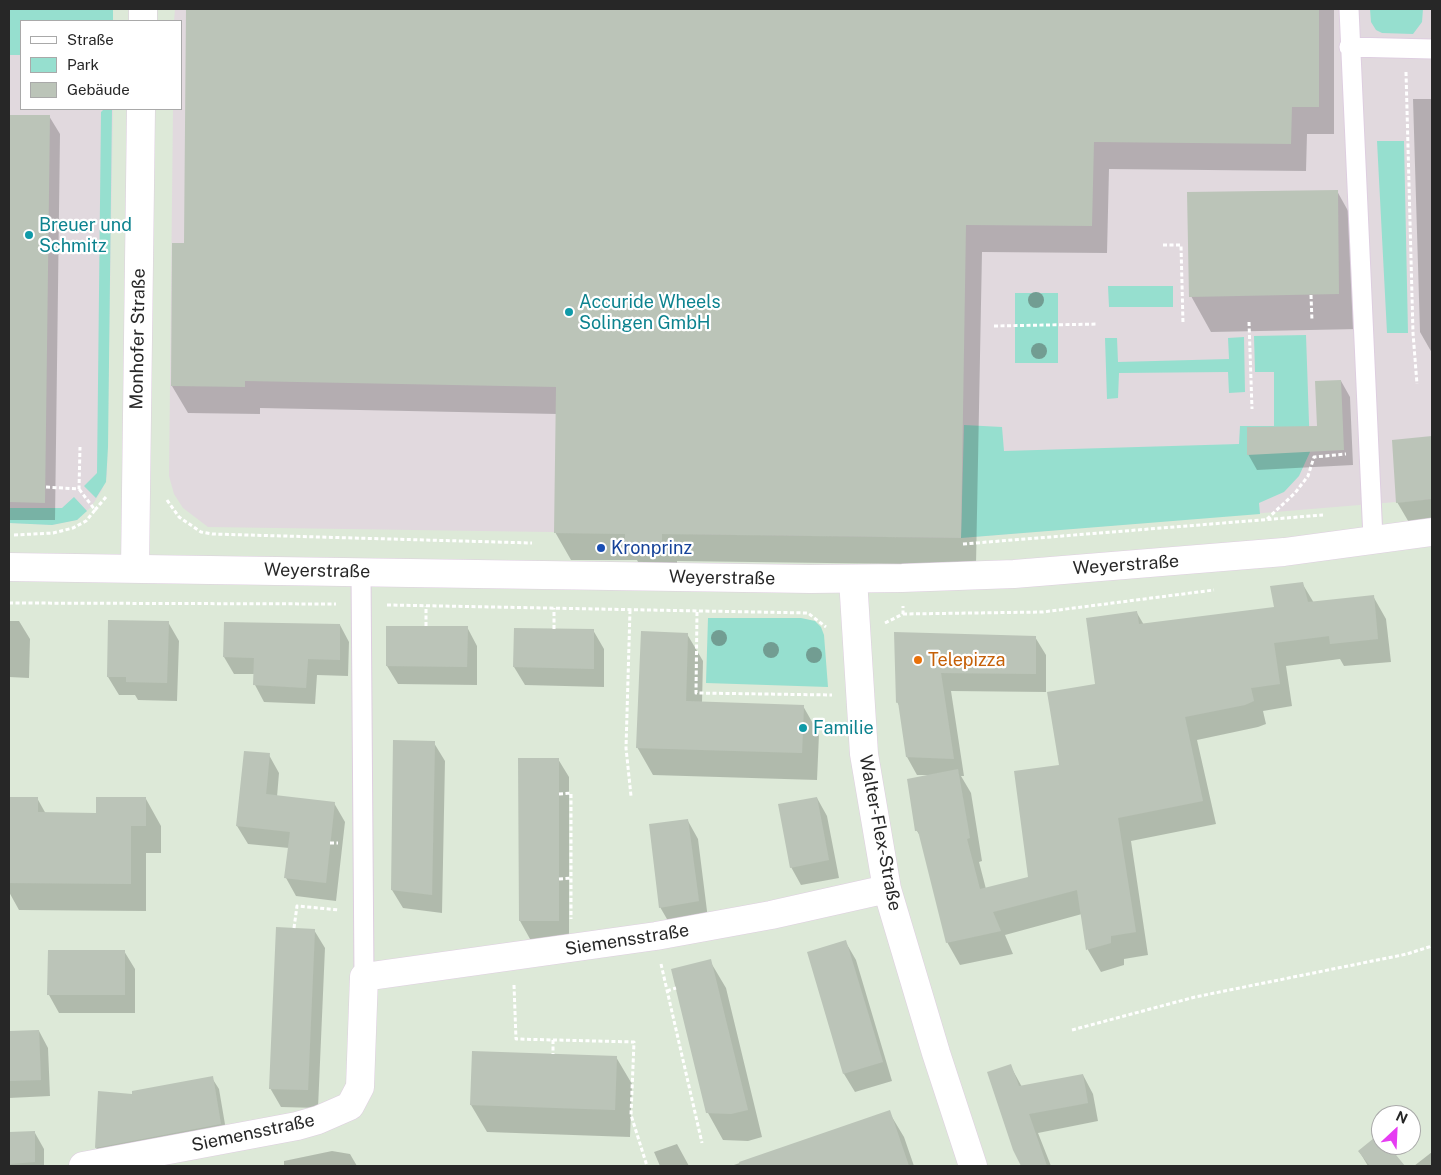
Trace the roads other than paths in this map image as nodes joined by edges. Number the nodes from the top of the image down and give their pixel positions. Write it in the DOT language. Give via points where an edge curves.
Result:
graph roads {
  1 [pos="1348,9"];
  2 [pos="1349,47"];
  3 [pos="1432,50"];
  4 [pos="141,110"];
  5 [pos="1432,532"];
  6 [pos="1373,539"];
  7 [pos="9,568"];
  8 [pos="135,568"];
  9 [pos="361,572"];
  10 [pos="853,579"];
  11 [pos="887,889"];
  12 [pos="364,977"];
  13 [pos="83,1166"];
  14 [pos="973,1166"];
  1 -- 2 [label="lane"];
  2 -- 3 [label="lane"];
  2 -- 6 [label="lane"];
  4 -- 8 [label="street, Monhofer Straße"];
  5 -- 6 [label="street, Weyerstraße"];
  6 -- 10 [label="street, Weyerstraße" via="1284,552 1014,574"];
  7 -- 8 [label="street, Weyerstraße"];
  8 -- 9 [label="street, Weyerstraße"];
  9 -- 10 [label="street, Weyerstraße"];
  9 -- 12 [label="lane, Siemensstraße"];
  10 -- 11 [label="street, Walter-Flex-Straße" via="864,754"];
  11 -- 12 [label="street, Siemensstraße" via="656,936"];
  11 -- 14 [label="street, Walter-Flex-Straße"];
  12 -- 13 [label="street, Siemensstraße" via="360,1087 350,1106 297,1126"];
}
